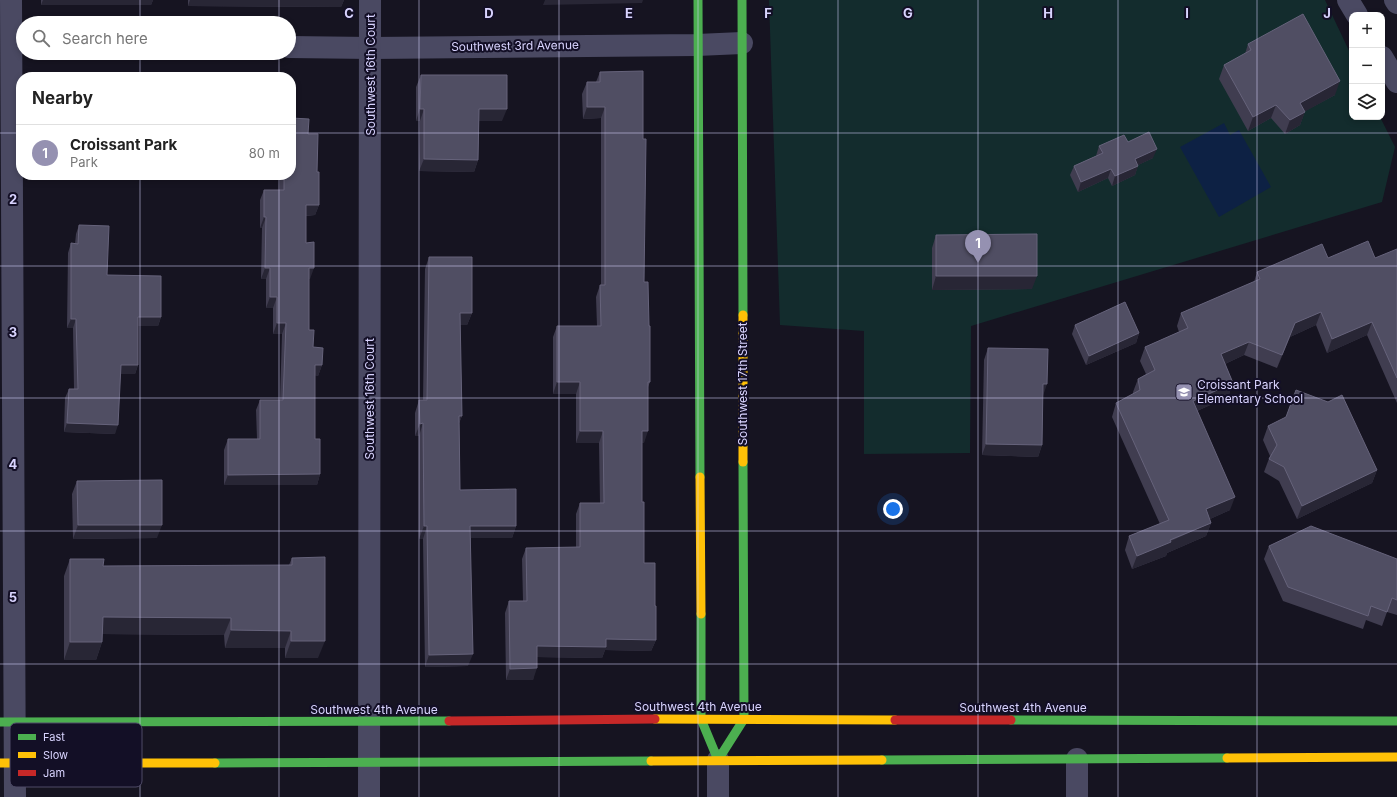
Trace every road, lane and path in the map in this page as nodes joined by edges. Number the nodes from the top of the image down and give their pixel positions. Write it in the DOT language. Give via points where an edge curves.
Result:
graph roads {
  1 [pos="11,0"];
  2 [pos="370,0"];
  3 [pos="698,0"];
  4 [pos="742,0"];
  5 [pos="1348,0"];
  6 [pos="1395,0"];
  7 [pos="1397,3"];
  8 [pos="1355,12"];
  9 [pos="16,37"];
  10 [pos="742,44"];
  11 [pos="697,46"];
  12 [pos="296,47"];
  13 [pos="371,48"];
  14 [pos="17,60"];
  15 [pos="1385,62"];
  16 [pos="17,72"];
  17 [pos="1397,82"];
  18 [pos="16,119"];
  19 [pos="701,718"];
  20 [pos="744,719"];
  21 [pos="1397,721"];
  22 [pos="8,722"];
  23 [pos="369,722"];
  24 [pos="1397,757"];
  25 [pos="1077,759"];
  26 [pos="718,760"];
  27 [pos="7,763"];
  28 [pos="142,763"];
  29 [pos="368,763"];
  30 [pos="10,776"];
  31 [pos="13,787"];
  32 [pos="15,797"];
  33 [pos="369,797"];
  34 [pos="718,797"];
  35 [pos="1077,797"];
  1 -- 9 [label="street"];
  2 -- 13 [label="street, Southwest 16th Court"];
  3 -- 11 [label="main road"];
  4 -- 10 [label="main road, Southwest 17th Street"];
  5 -- 8 [label="street"];
  6 -- 7 [label="street"];
  10 -- 11 [label="street, Southwest 3rd Avenue"];
  10 -- 20 [label="main road, Southwest 17th Street"];
  11 -- 13 [label="street, Southwest 3rd Avenue"];
  11 -- 19 [label="main road"];
  12 -- 13 [label="street, Southwest 3rd Avenue"];
  13 -- 23 [label="street, Southwest 16th Court"];
  14 -- 16 [label="street"];
  15 -- 17 [label="street"];
  18 -- 22 [label="street"];
  19 -- 20 [label="main road, Southwest 4th Avenue"];
  19 -- 23 [label="main road, Southwest 4th Avenue"];
  19 -- 26 [label="main road"];
  20 -- 21 [label="main road, Southwest 4th Avenue"];
  20 -- 26 [label="main road"];
  22 -- 23 [label="main road, Southwest 4th Avenue"];
  22 -- 27 [label="street"];
  23 -- 29 [label="street, Southwest 16th Court"];
  24 -- 25 [label="main road"];
  25 -- 26 [label="main road"];
  25 -- 35 [label="street"];
  26 -- 29 [label="main road"];
  26 -- 34 [label="street"];
  27 -- 30 [label="street"];
  28 -- 29 [label="main road"];
  29 -- 33 [label="street, Southwest 16th Court"];
  31 -- 32 [label="street"];
}
